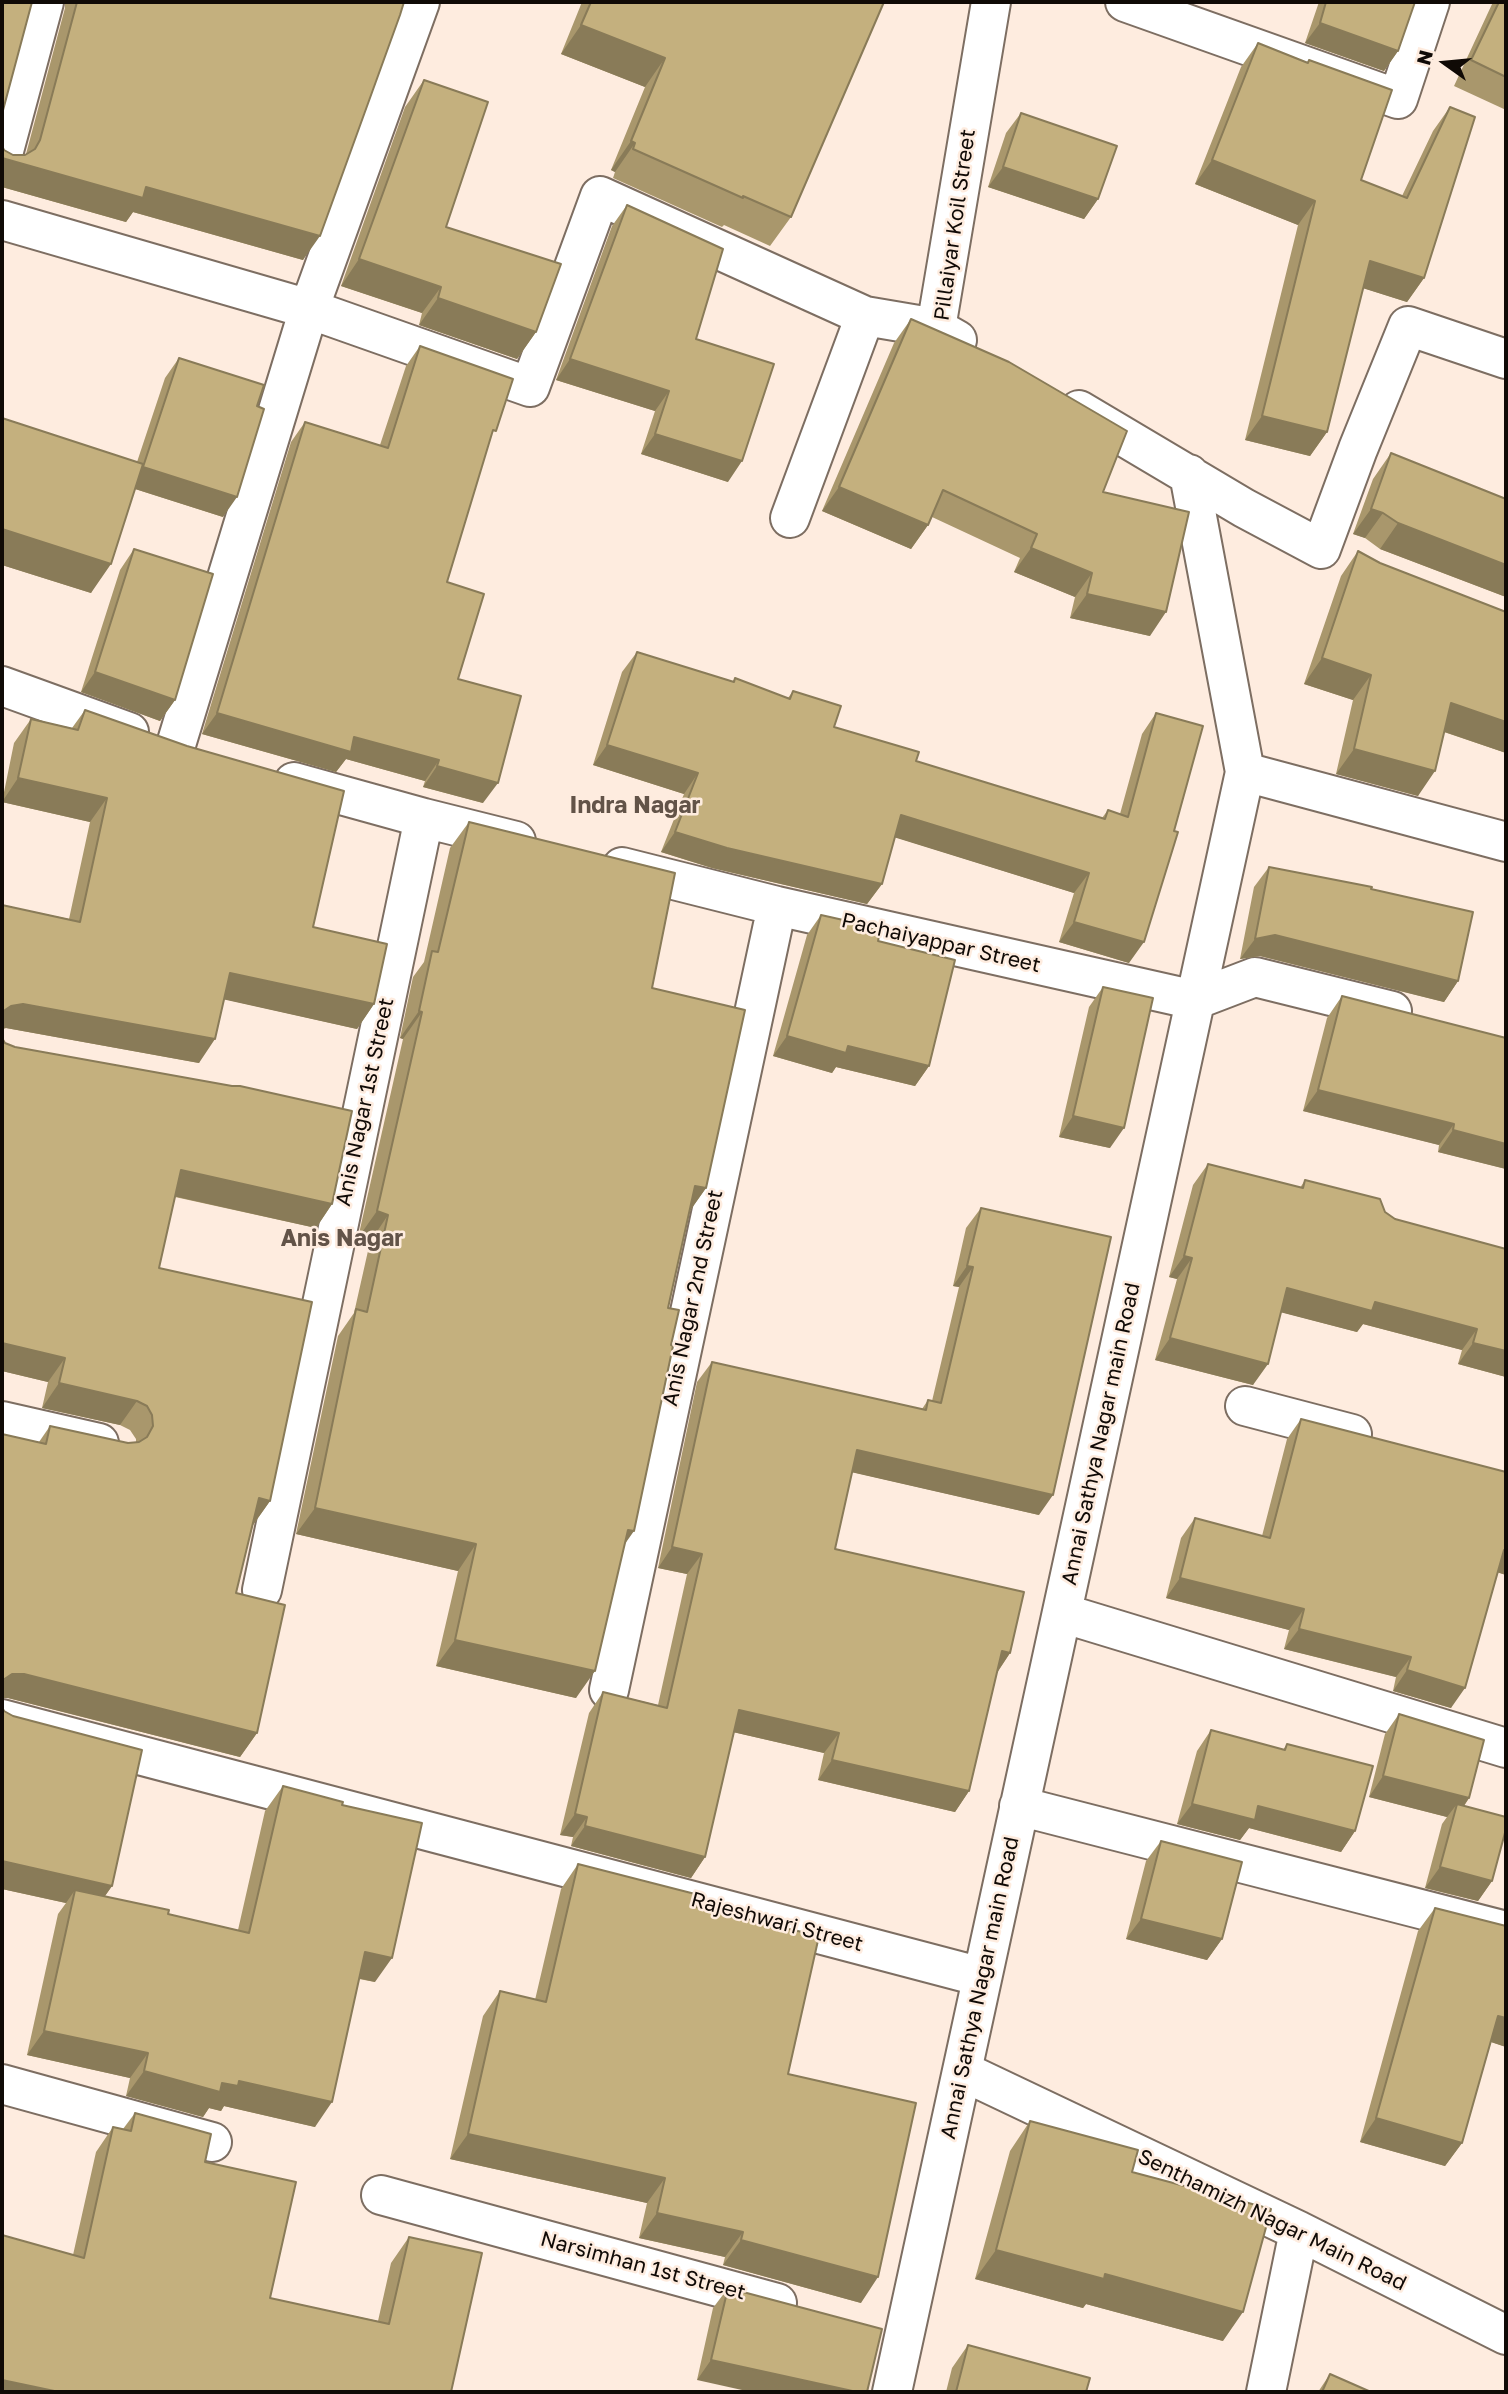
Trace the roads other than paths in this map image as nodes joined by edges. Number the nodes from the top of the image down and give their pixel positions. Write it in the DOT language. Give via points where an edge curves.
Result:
graph roads {
  1 [pos="44,2"];
  2 [pos="420,2"];
  3 [pos="990,2"];
  4 [pos="1125,2"];
  5 [pos="1430,2"];
  6 [pos="2,158"];
  7 [pos="2,220"];
  8 [pos="309,309"];
  9 [pos="864,316"];
  10 [pos="936,328"];
  11 [pos="984,356"];
  12 [pos="1506,359"];
  13 [pos="1045,390"];
  14 [pos="1358,449"];
  15 [pos="1395,463"];
  16 [pos="1189,474"];
  17 [pos="790,518"];
  18 [pos="2,686"];
  19 [pos="175,748"];
  20 [pos="214,759"];
  21 [pos="1245,772"];
  22 [pos="267,774"];
  23 [pos="424,818"];
  24 [pos="1506,842"];
  25 [pos="546,849"];
  26 [pos="587,859"];
  27 [pos="777,906"];
  28 [pos="1195,1000"];
  29 [pos="1427,1020"];
  30 [pos="1245,1406"];
  31 [pos="2,1421"];
  32 [pos="1389,1443"];
  33 [pos="115,1447"];
  34 [pos="262,1590"];
  35 [pos="1062,1613"];
  36 [pos="609,1690"];
  37 [pos="2,1719"];
  38 [pos="1506,1748"];
  39 [pos="1019,1806"];
  40 [pos="1506,1931"];
  41 [pos="982,1977"];
  42 [pos="962,2071"];
  43 [pos="2,2084"];
  44 [pos="212,2142"];
  45 [pos="381,2195"];
  46 [pos="1299,2231"];
  47 [pos="810,2312"];
  48 [pos="1506,2335"];
  49 [pos="892,2392"];
  50 [pos="1266,2392"];
  1 -- 6 [label="street"];
  2 -- 8 [label="street"];
  3 -- 10 [label="street, Pillaiyar Koil Street"];
  4 -- 5 [label="street" via="1398,99"];
  7 -- 8 [label="street"];
  8 -- 9 [label="street" via="530,387 600,196"];
  8 -- 19 [label="street"];
  9 -- 10 [label="street"];
  9 -- 17 [label="street"];
  10 -- 11 [label="street, Pillaiyar Koil Street"];
  12 -- 14 [label="street" via="1408,326"];
  13 -- 16 [label="street"];
  14 -- 15 [label="street"];
  14 -- 16 [label="street" via="1337,552 1244,508"];
  16 -- 21 [label="street, Annai Sathya Nagar main Road"];
  18 -- 19 [label="street"];
  19 -- 20 [label="street"];
  21 -- 24 [label="street"];
  21 -- 28 [label="street, Annai Sathya Nagar main Road"];
  22 -- 23 [label="street"];
  23 -- 25 [label="street"];
  23 -- 34 [label="street, Anis Nagar 1st Street"];
  26 -- 27 [label="street, Pachaiyappar Street"];
  27 -- 28 [label="street, Pachaiyappar Street"];
  27 -- 36 [label="street, Anis Nagar 2nd Street"];
  28 -- 29 [label="street" via="1255,977"];
  28 -- 35 [label="street, Annai Sathya Nagar main Road"];
  30 -- 32 [label="street"];
  31 -- 33 [label="street"];
  35 -- 38 [label="street"];
  35 -- 39 [label="street, Annai Sathya Nagar main Road"];
  37 -- 41 [label="street, Rajeshwari Street"];
  39 -- 40 [label="street"];
  39 -- 41 [label="street, Annai Sathya Nagar main Road"];
  41 -- 42 [label="street, Annai Sathya Nagar main Road"];
  42 -- 46 [label="street, Senthamizh Nagar Main Road"];
  42 -- 49 [label="street, Annai Sathya Nagar main Road" via="891,2334"];
  43 -- 44 [label="street"];
  45 -- 47 [label="street, Narsimhan 1st Street"];
  46 -- 48 [label="street, Senthamizh Nagar Main Road"];
  46 -- 50 [label="street"];
}
